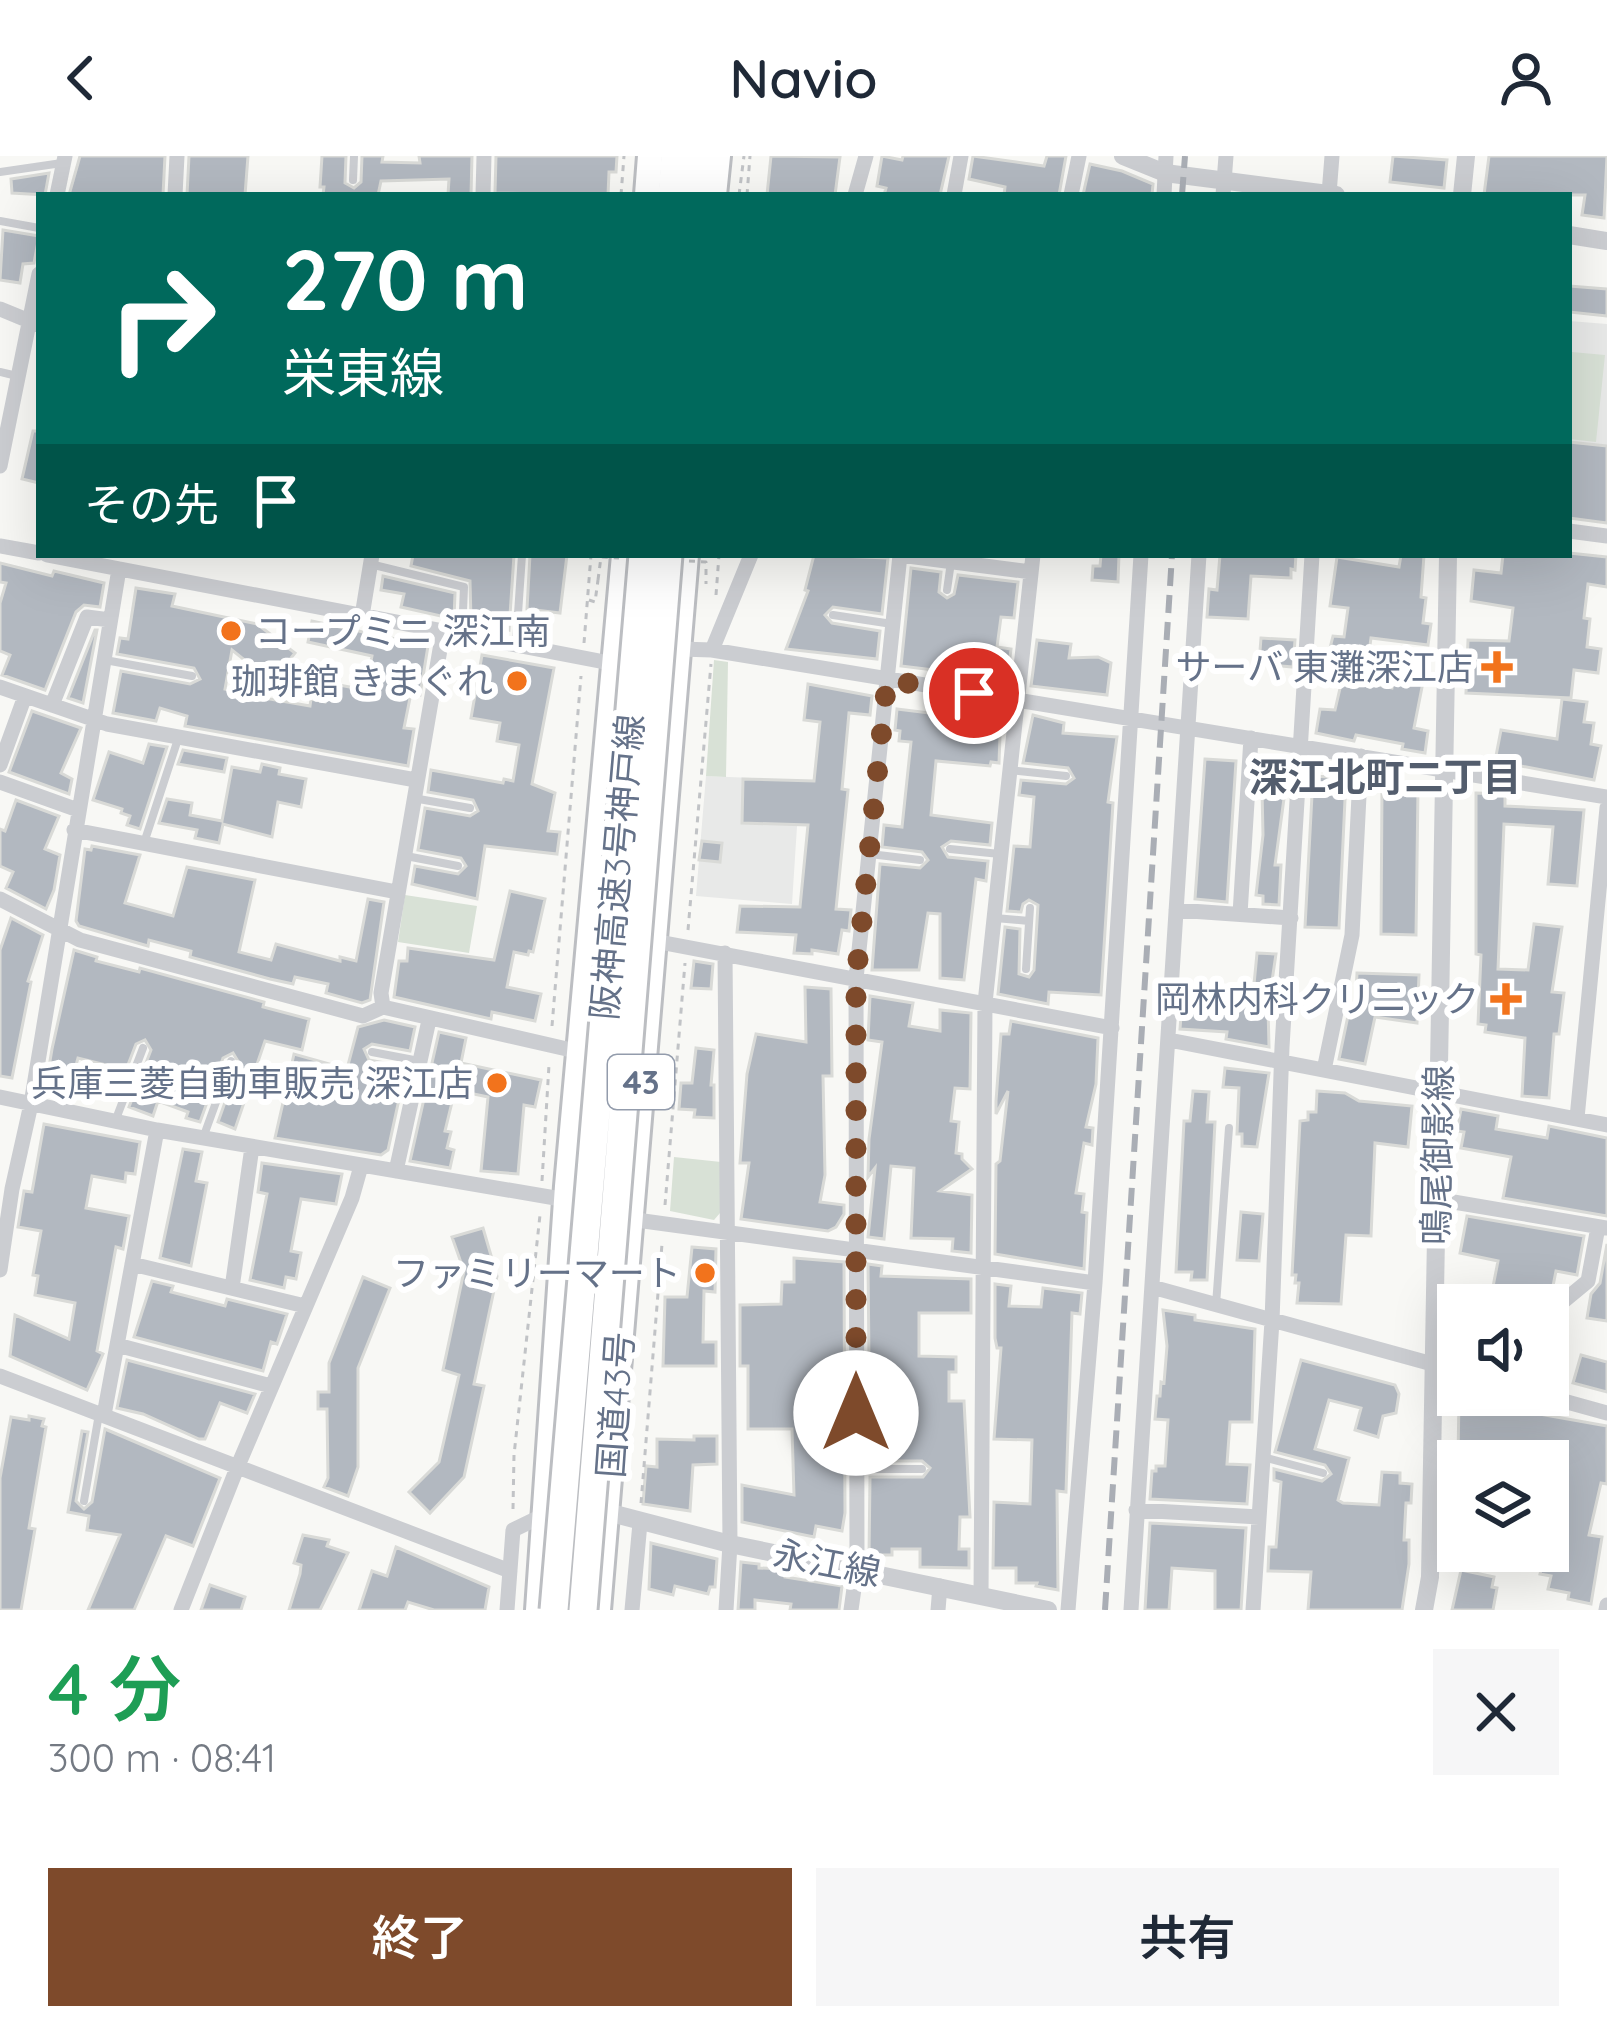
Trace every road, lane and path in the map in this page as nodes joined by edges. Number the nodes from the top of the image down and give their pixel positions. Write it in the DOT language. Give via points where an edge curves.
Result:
graph roads {
  1 [pos="177,156"];
  2 [pos="354,156"];
  3 [pos="484,156"];
  4 [pos="624,156"];
  5 [pos="650,156"];
  6 [pos="675,156"];
  7 [pos="700,156"];
  8 [pos="718,156"];
  9 [pos="747,156"];
  10 [pos="866,156"];
  11 [pos="961,156"];
  12 [pos="1079,156"];
  13 [pos="1123,156"];
  14 [pos="1226,156"];
  15 [pos="1332,156"];
  16 [pos="1466,156"];
  17 [pos="64,160"];
  18 [pos="1166,165"];
  19 [pos="0,172"];
  20 [pos="352,180"];
  21 [pos="1224,187"];
  22 [pos="58,192"];
  23 [pos="175,192"];
  24 [pos="483,192"];
  25 [pos="620,192"];
  26 [pos="647,192"];
  27 [pos="672,192"];
  28 [pos="697,192"];
  29 [pos="714,192"];
  30 [pos="740,192"];
  31 [pos="747,192"];
  32 [pos="856,192"];
  33 [pos="955,192"];
  34 [pos="1072,192"];
  35 [pos="1301,192"];
  36 [pos="1332,192"];
  37 [pos="1462,192"];
  38 [pos="0,221"];
  39 [pos="36,227"];
  40 [pos="1572,236"];
  41 [pos="1607,242"];
  42 [pos="0,309"];
  43 [pos="34,323"];
  44 [pos="0,372"];
  45 [pos="18,377"];
  46 [pos="3,432"];
  47 [pos="0,466"];
  48 [pos="1572,531"];
  49 [pos="1607,536"];
  50 [pos="0,546"];
  51 [pos="36,553"];
  52 [pos="63,558"];
  53 [pos="522,558"];
  54 [pos="623,558"];
  55 [pos="643,558"];
  56 [pos="668,558"];
  57 [pos="686,558"];
  58 [pos="719,558"];
  59 [pos="750,558"];
  60 [pos="900,558"];
  61 [pos="922,558"];
  62 [pos="1141,558"];
  63 [pos="1198,558"];
  64 [pos="1312,558"];
  65 [pos="1448,558"];
  66 [pos="371,560"];
  67 [pos="951,562"];
  68 [pos="1032,563"];
  69 [pos="119,569"];
  70 [pos="598,580"];
  71 [pos="947,590"];
  72 [pos="716,594"];
  73 [pos="587,600"];
  74 [pos="833,614"];
  75 [pos="362,616"];
  76 [pos="110,620"];
  77 [pos="893,624"];
  78 [pos="443,632"];
  79 [pos="462,636"];
  80 [pos="515,646"];
  81 [pos="680,649"];
  82 [pos="712,650"];
  83 [pos="103,659"];
  84 [pos="615,664"];
  85 [pos="193,676"];
  86 [pos="887,680"];
  87 [pos="0,687"];
  88 [pos="25,696"];
  89 [pos="1017,699"];
  90 [pos="52,705"];
  91 [pos="93,719"];
  92 [pos="1131,720"];
  93 [pos="1190,728"];
  94 [pos="178,737"];
  95 [pos="1251,737"];
  96 [pos="1302,746"];
  97 [pos="1361,756"];
  98 [pos="0,765"];
  99 [pos="1010,770"];
  100 [pos="1446,772"];
  101 [pos="1066,776"];
  102 [pos="0,782"];
  103 [pos="415,789"];
  104 [pos="1607,797"];
  105 [pos="470,808"];
  106 [pos="1607,808"];
  107 [pos="78,810"];
  108 [pos="74,830"];
  109 [pos="144,843"];
  110 [pos="950,849"];
  111 [pos="870,854"];
  112 [pos="1000,854"];
  113 [pos="403,855"];
  114 [pos="920,860"];
  115 [pos="458,866"];
  116 [pos="397,892"];
  117 [pos="0,899"];
  118 [pos="1030,908"];
  119 [pos="1176,910"];
  120 [pos="1240,914"];
  121 [pos="994,918"];
  122 [pos="1291,918"];
  123 [pos="1029,921"];
  124 [pos="59,928"];
  125 [pos="654,941"];
  126 [pos="687,945"];
  127 [pos="725,953"];
  128 [pos="1026,969"];
  129 [pos="856,979"];
  130 [pos="985,1003"];
  131 [pos="383,1007"];
  132 [pos="429,1019"];
  133 [pos="1112,1028"];
  134 [pos="1169,1040"];
  135 [pos="143,1048"];
  136 [pos="372,1052"];
  137 [pos="580,1052"];
  138 [pos="231,1060"];
  139 [pos="420,1061"];
  140 [pos="1282,1062"];
  141 [pos="1324,1070"];
  142 [pos="1438,1090"];
  143 [pos="0,1097"];
  144 [pos="32,1104"];
  145 [pos="1577,1118"];
  146 [pos="115,1121"];
  147 [pos="1607,1125"];
  148 [pos="1229,1128"];
  149 [pos="157,1130"];
  150 [pos="203,1138"];
  151 [pos="252,1147"];
  152 [pos="361,1166"];
  153 [pos="396,1171"];
  154 [pos="1436,1199"];
  155 [pos="567,1200"];
  156 [pos="664,1214"];
  157 [pos="629,1219"];
  158 [pos="1603,1227"];
  159 [pos="663,1230"];
  160 [pos="726,1231"];
  161 [pos="856,1249"];
  162 [pos="132,1264"];
  163 [pos="984,1267"];
  164 [pos="0,1270"];
  165 [pos="1095,1283"];
  166 [pos="1152,1287"];
  167 [pos="232,1288"];
  168 [pos="1569,1297"];
  169 [pos="1435,1299"];
  170 [pos="1216,1305"];
  171 [pos="304,1306"];
  172 [pos="1273,1321"];
  173 [pos="117,1345"];
  174 [pos="1433,1364"];
  175 [pos="1437,1365"];
  176 [pos="0,1376"];
  177 [pos="271,1386"];
  178 [pos="1569,1402"];
  179 [pos="856,1413"];
  180 [pos="900,1413"];
  181 [pos="1607,1413"];
  182 [pos="101,1414"];
  183 [pos="1263,1457"];
  184 [pos="237,1468"];
  185 [pos="856,1469"];
  186 [pos="922,1469"];
  187 [pos="1323,1473"];
  188 [pos="84,1501"];
  189 [pos="1136,1510"];
  190 [pos="607,1512"];
  191 [pos="544,1515"];
  192 [pos="1259,1517"];
  193 [pos="640,1522"];
  194 [pos="730,1544"];
  195 [pos="856,1568"];
  196 [pos="511,1571"];
  197 [pos="940,1586"];
  198 [pos="981,1595"];
  199 [pos="181,1610"];
  200 [pos="507,1610"];
  201 [pos="538,1610"];
  202 [pos="554,1610"];
  203 [pos="583,1610"];
  204 [pos="598,1610"];
  205 [pos="632,1610"];
  206 [pos="726,1610"];
  207 [pos="851,1610"];
  208 [pos="938,1610"];
  209 [pos="1048,1610"];
  210 [pos="1068,1610"];
  211 [pos="1131,1610"];
  212 [pos="1253,1610"];
  213 [pos="1424,1610"];
  1 -- 23 [label="street"];
  2 -- 20 [label="lane"];
  3 -- 24 [label="street"];
  4 -- 25 [label="path"];
  5 -- 26 [label="highway"];
  6 -- 27 [label="highway"];
  7 -- 28 [label="highway"];
  8 -- 29 [label="highway"];
  9 -- 30 [label="path"];
  9 -- 31 [label="path"];
  10 -- 32 [label="street"];
  11 -- 33 [label="street"];
  12 -- 34 [label="street"];
  13 -- 18 [label="street"];
  14 -- 21 [label="street"];
  15 -- 36 [label="street"];
  16 -- 37 [label="street"];
  17 -- 19 [label="lane"];
  17 -- 22 [label="street"];
  18 -- 21 [label="street"];
  21 -- 35 [label="street"];
  38 -- 39 [label="lane"];
  40 -- 41 [label="street"];
  42 -- 43 [label="street"];
  43 -- 45 [label="street"];
  44 -- 45 [label="lane"];
  45 -- 46 [label="street"];
  46 -- 47 [label="street"];
  48 -- 49 [label="street"];
  50 -- 51 [label="street"];
  52 -- 69 [label="street"];
  53 -- 80 [label="lane"];
  54 -- 84 [label="highway, 国道43号 / 43"];
  55 -- 202 [label="highway, 阪神高速3号神戸線, bridge"];
  56 -- 203 [label="highway, 阪神高速3号神戸線, bridge"];
  57 -- 81 [label="highway, 国道43号 / 43"];
  58 -- 72 [label="path"];
  59 -- 82 [label="street"];
  60 -- 77 [label="street"];
  61 -- 67 [label="street"];
  62 -- 92 [label="street"];
  63 -- 93 [label="street"];
  64 -- 96 [label="street"];
  65 -- 100 [label="street, 鳴尾御影線"];
  66 -- 75 [label="street"];
  66 -- 79 [label="lane" via="464,587"];
  67 -- 68 [label="street"];
  67 -- 71 [label="lane"];
  68 -- 89 [label="street"];
  69 -- 75 [label="street"];
  69 -- 76 [label="street"];
  70 -- 73 [label="path" via="595,602"];
  74 -- 77 [label="lane"];
  75 -- 78 [label="street"];
  76 -- 83 [label="street"];
  76 -- 90 [label="street" via="87,616"];
  77 -- 86 [label="street"];
  78 -- 79 [label="street"];
  78 -- 103 [label="street"];
  79 -- 80 [label="street"];
  80 -- 84 [label="street"];
  81 -- 82 [label="street"];
  81 -- 125 [label="highway, 国道43号 / 43"];
  82 -- 86 [label="street"];
  82 -- 126 [label="path"];
  83 -- 85 [label="lane"];
  83 -- 91 [label="street"];
  84 -- 137 [label="highway, 国道43号 / 43"];
  86 -- 89 [label="street"];
  86 -- 111 [label="street"];
  87 -- 88 [label="street"];
  88 -- 90 [label="street"];
  88 -- 98 [label="street"];
  89 -- 92 [label="street"];
  89 -- 99 [label="street"];
  90 -- 91 [label="street"];
  91 -- 94 [label="street"];
  91 -- 107 [label="street"];
  92 -- 93 [label="street"];
  92 -- 133 [label="street"];
  93 -- 95 [label="street"];
  93 -- 119 [label="street"];
  94 -- 103 [label="street"];
  94 -- 109 [label="lane"];
  95 -- 96 [label="street"];
  95 -- 120 [label="street"];
  96 -- 97 [label="street"];
  96 -- 122 [label="street"];
  97 -- 100 [label="street"];
  97 -- 141 [label="street" via="1352,935"];
  99 -- 101 [label="lane"];
  99 -- 112 [label="street"];
  100 -- 104 [label="street"];
  100 -- 142 [label="street, 鳴尾御影線"];
  102 -- 107 [label="street"];
  103 -- 105 [label="lane"];
  103 -- 113 [label="street"];
  106 -- 145 [label="street"];
  107 -- 108 [label="street"];
  108 -- 109 [label="street"];
  108 -- 124 [label="street"];
  109 -- 116 [label="street"];
  110 -- 112 [label="lane"];
  111 -- 114 [label="lane"];
  111 -- 129 [label="street"];
  112 -- 121 [label="street"];
  113 -- 115 [label="lane"];
  113 -- 116 [label="street"];
  116 -- 131 [label="street"];
  117 -- 124 [label="street"];
  118 -- 123 [label="lane"];
  119 -- 120 [label="street"];
  119 -- 134 [label="street"];
  120 -- 122 [label="street"];
  121 -- 123 [label="lane"];
  121 -- 130 [label="street"];
  122 -- 140 [label="street"];
  123 -- 128 [label="lane"];
  124 -- 131 [label="street" via="363,1016"];
  124 -- 144 [label="street"];
  125 -- 126 [label="street"];
  125 -- 157 [label="highway, 国道43号 / 43"];
  126 -- 127 [label="street"];
  126 -- 156 [label="path"];
  127 -- 129 [label="street"];
  127 -- 160 [label="street"];
  129 -- 130 [label="street"];
  129 -- 161 [label="street"];
  130 -- 133 [label="street"];
  130 -- 163 [label="street"];
  131 -- 132 [label="street"];
  132 -- 137 [label="street"];
  132 -- 139 [label="street"];
  133 -- 165 [label="street"];
  134 -- 140 [label="street"];
  134 -- 166 [label="street"];
  135 -- 146 [label="lane"];
  136 -- 139 [label="lane"];
  137 -- 155 [label="highway, 国道43号 / 43"];
  138 -- 150 [label="lane"];
  139 -- 153 [label="street"];
  140 -- 141 [label="street"];
  140 -- 172 [label="street"];
  141 -- 142 [label="street"];
  142 -- 145 [label="street"];
  142 -- 154 [label="street, 鳴尾御影線"];
  143 -- 144 [label="street"];
  144 -- 146 [label="street"];
  144 -- 164 [label="street"];
  145 -- 147 [label="street"];
  146 -- 149 [label="street"];
  148 -- 170 [label="lane"];
  149 -- 150 [label="street"];
  149 -- 162 [label="street"];
  150 -- 151 [label="street"];
  151 -- 152 [label="street"];
  151 -- 167 [label="street"];
  152 -- 153 [label="street"];
  152 -- 171 [label="street"];
  153 -- 155 [label="street"];
  154 -- 158 [label="street"];
  154 -- 169 [label="street, 鳴尾御影線"];
  155 -- 191 [label="highway, 国道43号 / 43"];
  157 -- 160 [label="street"];
  157 -- 190 [label="highway, 国道43号 / 43"];
  158 -- 168 [label="street" via="1588,1281"];
  159 -- 193 [label="path"];
  160 -- 161 [label="street"];
  160 -- 194 [label="street"];
  161 -- 163 [label="street"];
  161 -- 179 [label="street"];
  162 -- 167 [label="street"];
  162 -- 173 [label="street"];
  163 -- 165 [label="street"];
  163 -- 198 [label="street"];
  165 -- 210 [label="street"];
  166 -- 170 [label="street"];
  166 -- 189 [label="street"];
  167 -- 171 [label="street"];
  169 -- 174 [label="street, 鳴尾御影線"];
  170 -- 172 [label="street"];
  171 -- 177 [label="street"];
  172 -- 174 [label="street"];
  172 -- 183 [label="street"];
  173 -- 177 [label="street"];
  173 -- 182 [label="street"];
  174 -- 175 [label="street"];
  174 -- 213 [label="street, 鳴尾御影線"];
  176 -- 182 [label="street"];
  177 -- 184 [label="street"];
  178 -- 181 [label="street"];
  179 -- 180 [label="lane"];
  179 -- 185 [label="street"];
  182 -- 184 [label="street"];
  182 -- 188 [label="lane"];
  183 -- 187 [label="lane"];
  183 -- 192 [label="street"];
  184 -- 196 [label="street"];
  184 -- 199 [label="street"];
  185 -- 186 [label="lane"];
  185 -- 195 [label="street"];
  189 -- 192 [label="street"];
  189 -- 211 [label="street"];
  190 -- 193 [label="street, 永江線"];
  190 -- 204 [label="highway, 国道43号 / 43"];
  191 -- 196 [label="street" via="513,1530"];
  191 -- 201 [label="highway, 国道43号 / 43"];
  192 -- 212 [label="street"];
  193 -- 194 [label="street, 永江線"];
  193 -- 205 [label="street"];
  194 -- 195 [label="street, 永江線"];
  194 -- 206 [label="street"];
  195 -- 197 [label="street, 永江線"];
  195 -- 207 [label="street"];
  196 -- 200 [label="street"];
  197 -- 198 [label="street, 永江線"];
  197 -- 208 [label="street"];
  198 -- 209 [label="street, 永江線"];
}
